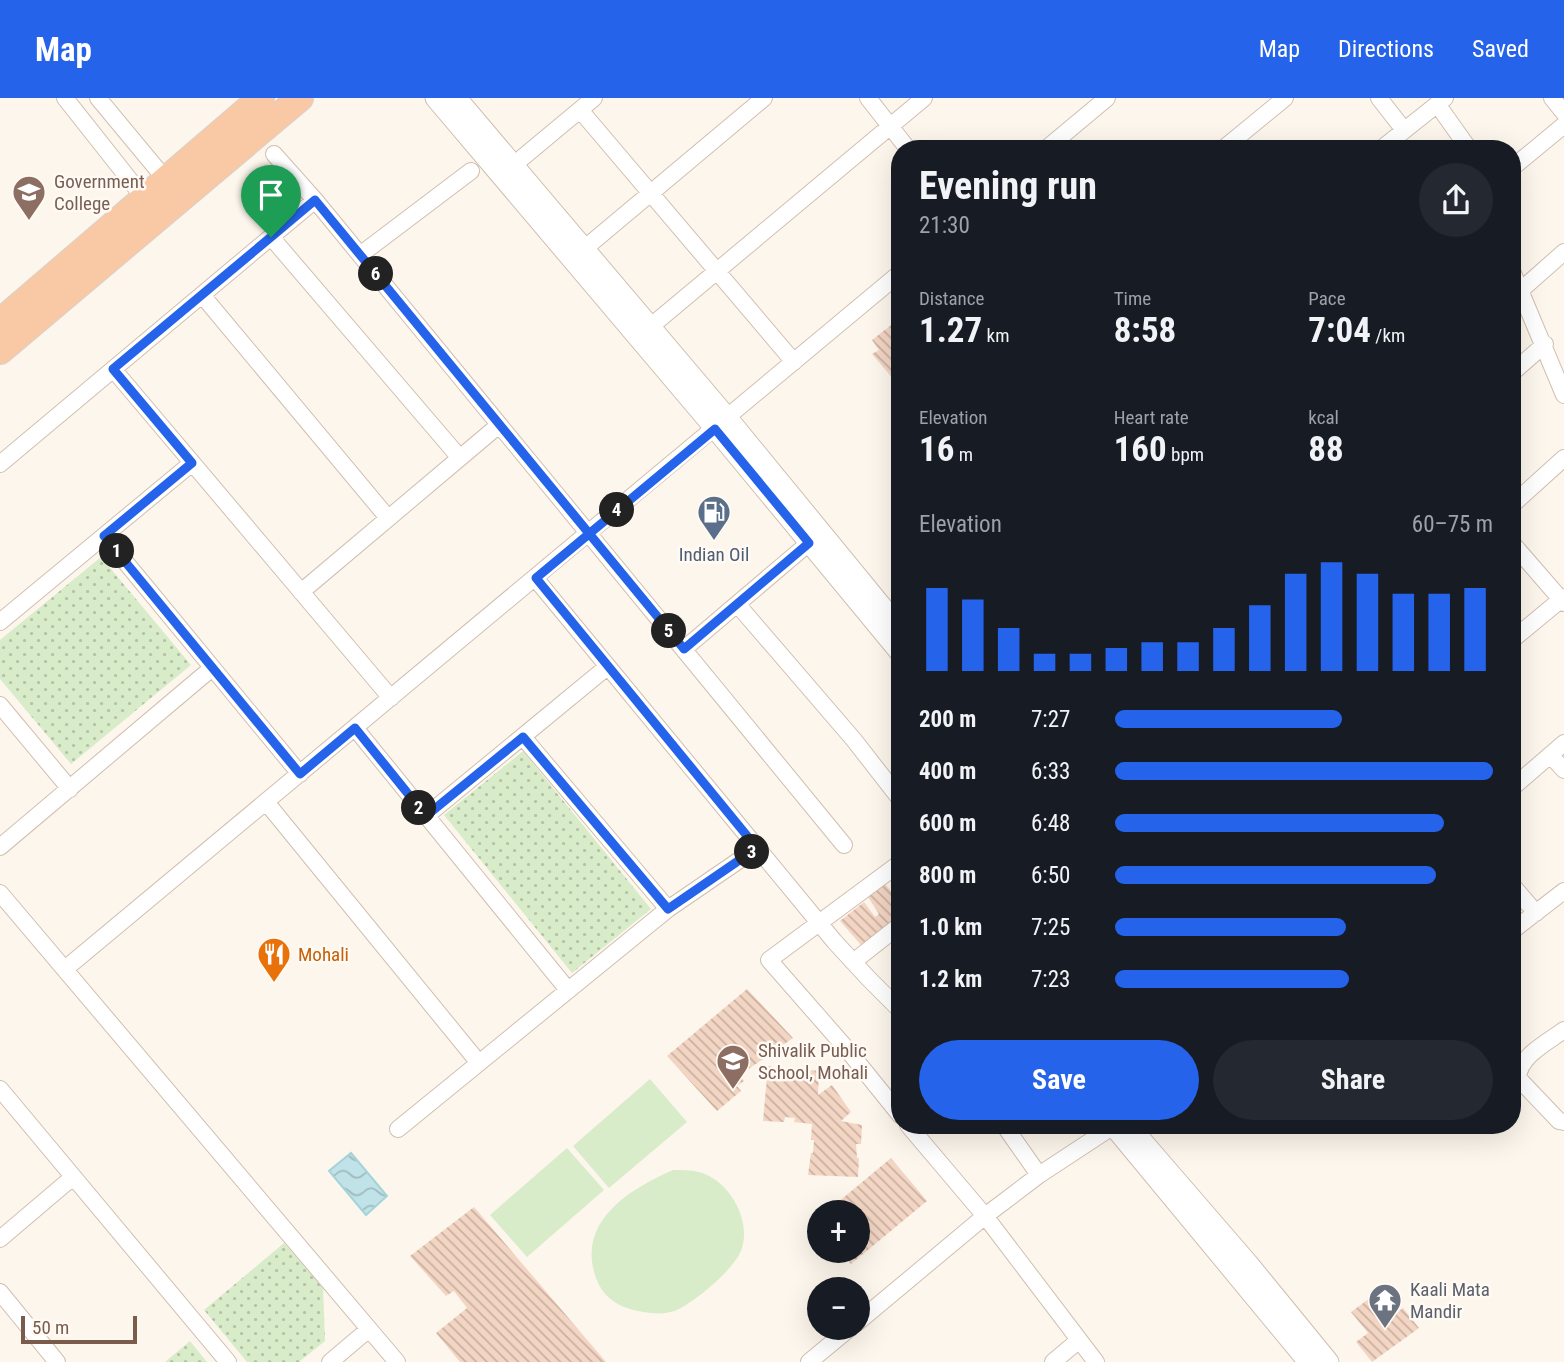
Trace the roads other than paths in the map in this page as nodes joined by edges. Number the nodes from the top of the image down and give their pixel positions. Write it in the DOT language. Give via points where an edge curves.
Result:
graph roads {
  1 [pos="65,98"];
  2 [pos="98,98"];
  3 [pos="261,98"];
  4 [pos="300,98"];
  5 [pos="435,98"];
  6 [pos="457,98"];
  7 [pos="764,98"];
  8 [pos="868,98"];
  9 [pos="924,98"];
  10 [pos="1107,98"];
  11 [pos="1285,98"];
  12 [pos="1379,98"];
  13 [pos="1552,98"];
  14 [pos="1441,101"];
  15 [pos="588,102"];
  16 [pos="1564,113"];
  17 [pos="1564,125"];
  18 [pos="890,127"];
  19 [pos="1404,130"];
  20 [pos="901,140"];
  21 [pos="1057,140"];
  22 [pos="1234,140"];
  23 [pos="1392,140"];
  24 [pos="1464,140"];
  25 [pos="274,154"];
  26 [pos="522,158"];
  27 [pos="1521,161"];
  28 [pos="471,171"];
  29 [pos="174,189"];
  30 [pos="651,192"];
  31 [pos="315,200"];
  32 [pos="152,207"];
  33 [pos="271,237"];
  34 [pos="584,248"];
  35 [pos="1564,252"];
  36 [pos="360,255"];
  37 [pos="717,271"];
  38 [pos="891,281"];
  39 [pos="1521,290"];
  40 [pos="202,295"];
  41 [pos="0,322"];
  42 [pos="650,327"];
  43 [pos="1545,344"];
  44 [pos="0,351"];
  45 [pos="794,362"];
  46 [pos="1521,365"];
  47 [pos="1560,368"];
  48 [pos="113,369"];
  49 [pos="1564,395"];
  50 [pos="721,424"];
  51 [pos="499,425"];
  52 [pos="460,458"];
  53 [pos="1564,458"];
  54 [pos="192,463"];
  55 [pos="0,464"];
  56 [pos="1521,497"];
  57 [pos="388,518"];
  58 [pos="589,533"];
  59 [pos="104,536"];
  60 [pos="809,543"];
  61 [pos="1521,553"];
  62 [pos="536,578"];
  63 [pos="300,592"];
  64 [pos="1563,600"];
  65 [pos="737,604"];
  66 [pos="891,618"];
  67 [pos="0,622"];
  68 [pos="1521,633"];
  69 [pos="891,642"];
  70 [pos="684,649"];
  71 [pos="607,667"];
  72 [pos="212,668"];
  73 [pos="391,698"];
  74 [pos="0,705"];
  75 [pos="355,728"];
  76 [pos="523,737"];
  77 [pos="1564,743"];
  78 [pos="1551,756"];
  79 [pos="1564,771"];
  80 [pos="300,774"];
  81 [pos="1521,781"];
  82 [pos="891,787"];
  83 [pos="69,789"];
  84 [pos="266,802"];
  85 [pos="426,816"];
  86 [pos="844,845"];
  87 [pos="0,848"];
  88 [pos="757,848"];
  89 [pos="891,870"];
  90 [pos="0,893"];
  91 [pos="1563,893"];
  92 [pos="1521,896"];
  93 [pos="668,909"];
  94 [pos="1536,913"];
  95 [pos="821,922"];
  96 [pos="1521,924"];
  97 [pos="891,932"];
  98 [pos="853,962"];
  99 [pos="65,970"];
  100 [pos="568,990"];
  101 [pos="891,999"];
  102 [pos="1564,1030"];
  103 [pos="479,1063"];
  104 [pos="1521,1065"];
  105 [pos="1521,1081"];
  106 [pos="0,1090"];
  107 [pos="891,1104"];
  108 [pos="1564,1122"];
  109 [pos="398,1129"];
  110 [pos="916,1134"];
  111 [pos="1010,1134"];
  112 [pos="1105,1134"];
  113 [pos="1124,1134"];
  114 [pos="1126,1134"];
  115 [pos="1039,1175"];
  116 [pos="73,1177"];
  117 [pos="985,1216"];
  118 [pos="0,1239"];
  119 [pos="0,1292"];
  120 [pos="870,1312"];
  121 [pos="369,1329"];
  122 [pos="836,1340"];
  123 [pos="1078,1341"];
  124 [pos="57,1362"];
  125 [pos="228,1362"];
  126 [pos="330,1362"];
  127 [pos="397,1362"];
  128 [pos="809,1362"];
  129 [pos="1052,1362"];
  130 [pos="1096,1362"];
  131 [pos="1308,1362"];
  132 [pos="1329,1362"];
  1 -- 32 [label="street"];
  2 -- 29 [label="street"];
  3 -- 29 [label="highway"];
  4 -- 29 [label="highway"];
  5 -- 50 [label="street"];
  6 -- 34 [label="street"];
  7 -- 30 [label="street"];
  8 -- 18 [label="street"];
  9 -- 18 [label="street"];
  10 -- 21 [label="street"];
  11 -- 22 [label="street"];
  12 -- 19 [label="street"];
  13 -- 16 [label="street"];
  14 -- 19 [label="street"];
  14 -- 24 [label="street"];
  15 -- 26 [label="street"];
  15 -- 30 [label="street"];
  17 -- 27 [label="street"];
  18 -- 20 [label="street"];
  18 -- 37 [label="street"];
  19 -- 23 [label="street"];
  25 -- 31 [label="street"];
  28 -- 36 [label="street"];
  29 -- 32 [label="highway"];
  30 -- 34 [label="street"];
  30 -- 37 [label="street"];
  31 -- 33 [label="street"];
  31 -- 36 [label="street"];
  32 -- 41 [label="highway"];
  32 -- 44 [label="highway"];
  33 -- 40 [label="street"];
  33 -- 52 [label="street"];
  34 -- 42 [label="street"];
  35 -- 39 [label="street"];
  36 -- 51 [label="street"];
  37 -- 42 [label="street"];
  37 -- 45 [label="street"];
  38 -- 45 [label="street"];
  39 -- 43 [label="street"];
  40 -- 48 [label="street"];
  40 -- 57 [label="street"];
  42 -- 50 [label="street"];
  43 -- 46 [label="street"];
  43 -- 47 [label="street"];
  45 -- 50 [label="street"];
  47 -- 49 [label="street"];
  48 -- 54 [label="street"];
  48 -- 55 [label="street"];
  50 -- 58 [label="street"];
  50 -- 60 [label="street"];
  50 -- 66 [label="street"];
  51 -- 52 [label="street"];
  51 -- 58 [label="street"];
  52 -- 57 [label="street"];
  53 -- 56 [label="street"];
  54 -- 59 [label="street"];
  54 -- 63 [label="street"];
  57 -- 63 [label="street"];
  58 -- 62 [label="street"];
  58 -- 70 [label="street"];
  59 -- 67 [label="street"];
  59 -- 72 [label="street"];
  60 -- 65 [label="street"];
  60 -- 69 [label="street"];
  61 -- 64 [label="street"];
  62 -- 71 [label="street"];
  62 -- 73 [label="street"];
  63 -- 73 [label="street"];
  64 -- 68 [label="street"];
  65 -- 70 [label="street"];
  65 -- 82 [label="street"];
  70 -- 86 [label="street"];
  71 -- 76 [label="street"];
  71 -- 88 [label="street"];
  72 -- 80 [label="street"];
  72 -- 83 [label="street"];
  73 -- 75 [label="street"];
  74 -- 83 [label="street"];
  75 -- 80 [label="street"];
  75 -- 85 [label="street"];
  76 -- 85 [label="street"];
  76 -- 93 [label="street"];
  77 -- 78 [label="street"];
  78 -- 79 [label="street"];
  78 -- 81 [label="street"];
  80 -- 84 [label="street"];
  83 -- 87 [label="street"];
  84 -- 99 [label="street"];
  84 -- 103 [label="street"];
  85 -- 100 [label="street"];
  88 -- 93 [label="street"];
  88 -- 95 [label="street"];
  89 -- 95 [label="street"];
  90 -- 99 [label="street"];
  91 -- 94 [label="street"];
  92 -- 94 [label="street"];
  93 -- 100 [label="street"];
  94 -- 96 [label="street"];
  95 -- 98 [label="street"];
  95 -- 107 [label="street" via="769,960"];
  97 -- 98 [label="street"];
  98 -- 101 [label="street"];
  99 -- 121 [label="street"];
  100 -- 103 [label="street"];
  102 -- 104 [label="street"];
  103 -- 109 [label="street"];
  105 -- 108 [label="street"];
  106 -- 116 [label="street"];
  110 -- 117 [label="street"];
  111 -- 115 [label="street"];
  112 -- 115 [label="street"];
  113 -- 131 [label="street"];
  114 -- 132 [label="street" via="1249,1264"];
  115 -- 117 [label="street"];
  116 -- 118 [label="street"];
  116 -- 125 [label="street"];
  117 -- 120 [label="street"];
  117 -- 123 [label="street"];
  119 -- 124 [label="street"];
  121 -- 126 [label="street"];
  121 -- 127 [label="street"];
  122 -- 128 [label="street"];
  123 -- 129 [label="street"];
  123 -- 130 [label="street"];
}
